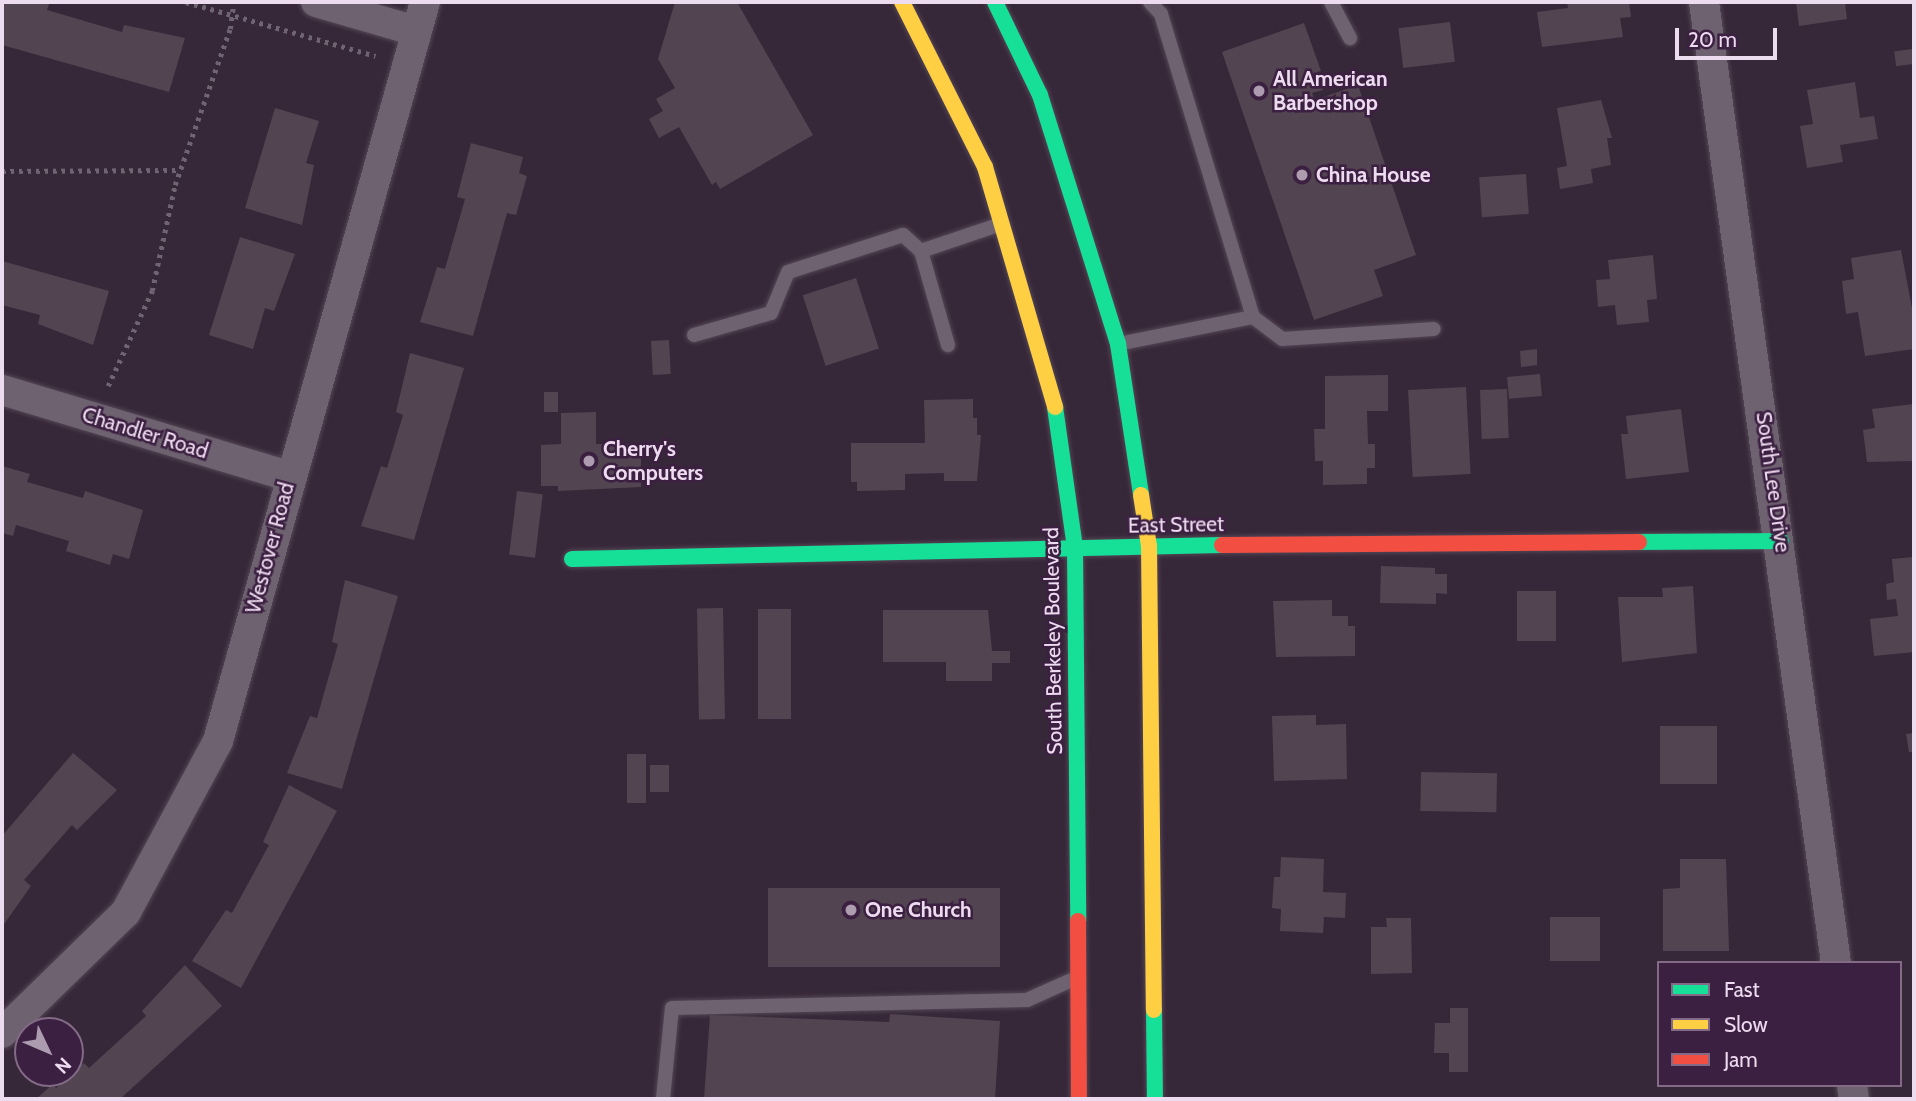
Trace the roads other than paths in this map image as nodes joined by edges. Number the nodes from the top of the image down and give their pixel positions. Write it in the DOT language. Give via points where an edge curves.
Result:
graph roads {
  1 [pos="316,2"];
  2 [pos="425,2"];
  3 [pos="902,2"];
  4 [pos="1150,2"];
  5 [pos="1331,2"];
  6 [pos="1704,2"];
  7 [pos="998,3"];
  8 [pos="416,31"];
  9 [pos="1350,38"];
  10 [pos="1002,224"];
  11 [pos="921,251"];
  12 [pos="1253,317"];
  13 [pos="1434,329"];
  14 [pos="694,335"];
  15 [pos="1118,344"];
  16 [pos="948,345"];
  17 [pos="2,390"];
  18 [pos="289,476"];
  19 [pos="1781,541"];
  20 [pos="1149,546"];
  21 [pos="1075,547"];
  22 [pos="572,559"];
  23 [pos="1836,961"];
  24 [pos="1079,977"];
  25 [pos="2,1033"];
  26 [pos="663,1099"];
  27 [pos="1079,1099"];
  28 [pos="1155,1099"];
  1 -- 8 [label="street"];
  2 -- 8 [label="street, Westover Road"];
  3 -- 10 [label="street, South Berkeley Boulevard" via="985,167"];
  4 -- 12 [label="lane" via="1161,14"];
  5 -- 9 [label="lane"];
  6 -- 19 [label="street, South Lee Drive"];
  7 -- 15 [label="street" via="1040,95"];
  8 -- 18 [label="street, Westover Road"];
  10 -- 11 [label="lane"];
  10 -- 21 [label="street, South Berkeley Boulevard" via="1053,390"];
  11 -- 14 [label="lane" via="903,235 788,272 771,313"];
  11 -- 16 [label="lane"];
  12 -- 13 [label="lane" via="1282,339"];
  12 -- 15 [label="lane"];
  15 -- 20 [label="street"];
  17 -- 18 [label="street, Chandler Road"];
  18 -- 25 [label="street, Westover Road" via="218,741 126,912"];
  19 -- 20 [label="street, East Street"];
  19 -- 23 [label="street, South Lee Drive"];
  20 -- 21 [label="street, East Street"];
  20 -- 28 [label="street"];
  21 -- 22 [label="street, East Street"];
  21 -- 24 [label="street, South Berkeley Boulevard"];
  24 -- 26 [label="lane" via="1027,1000 671,1008"];
  24 -- 27 [label="street, South Berkeley Boulevard"];
}
